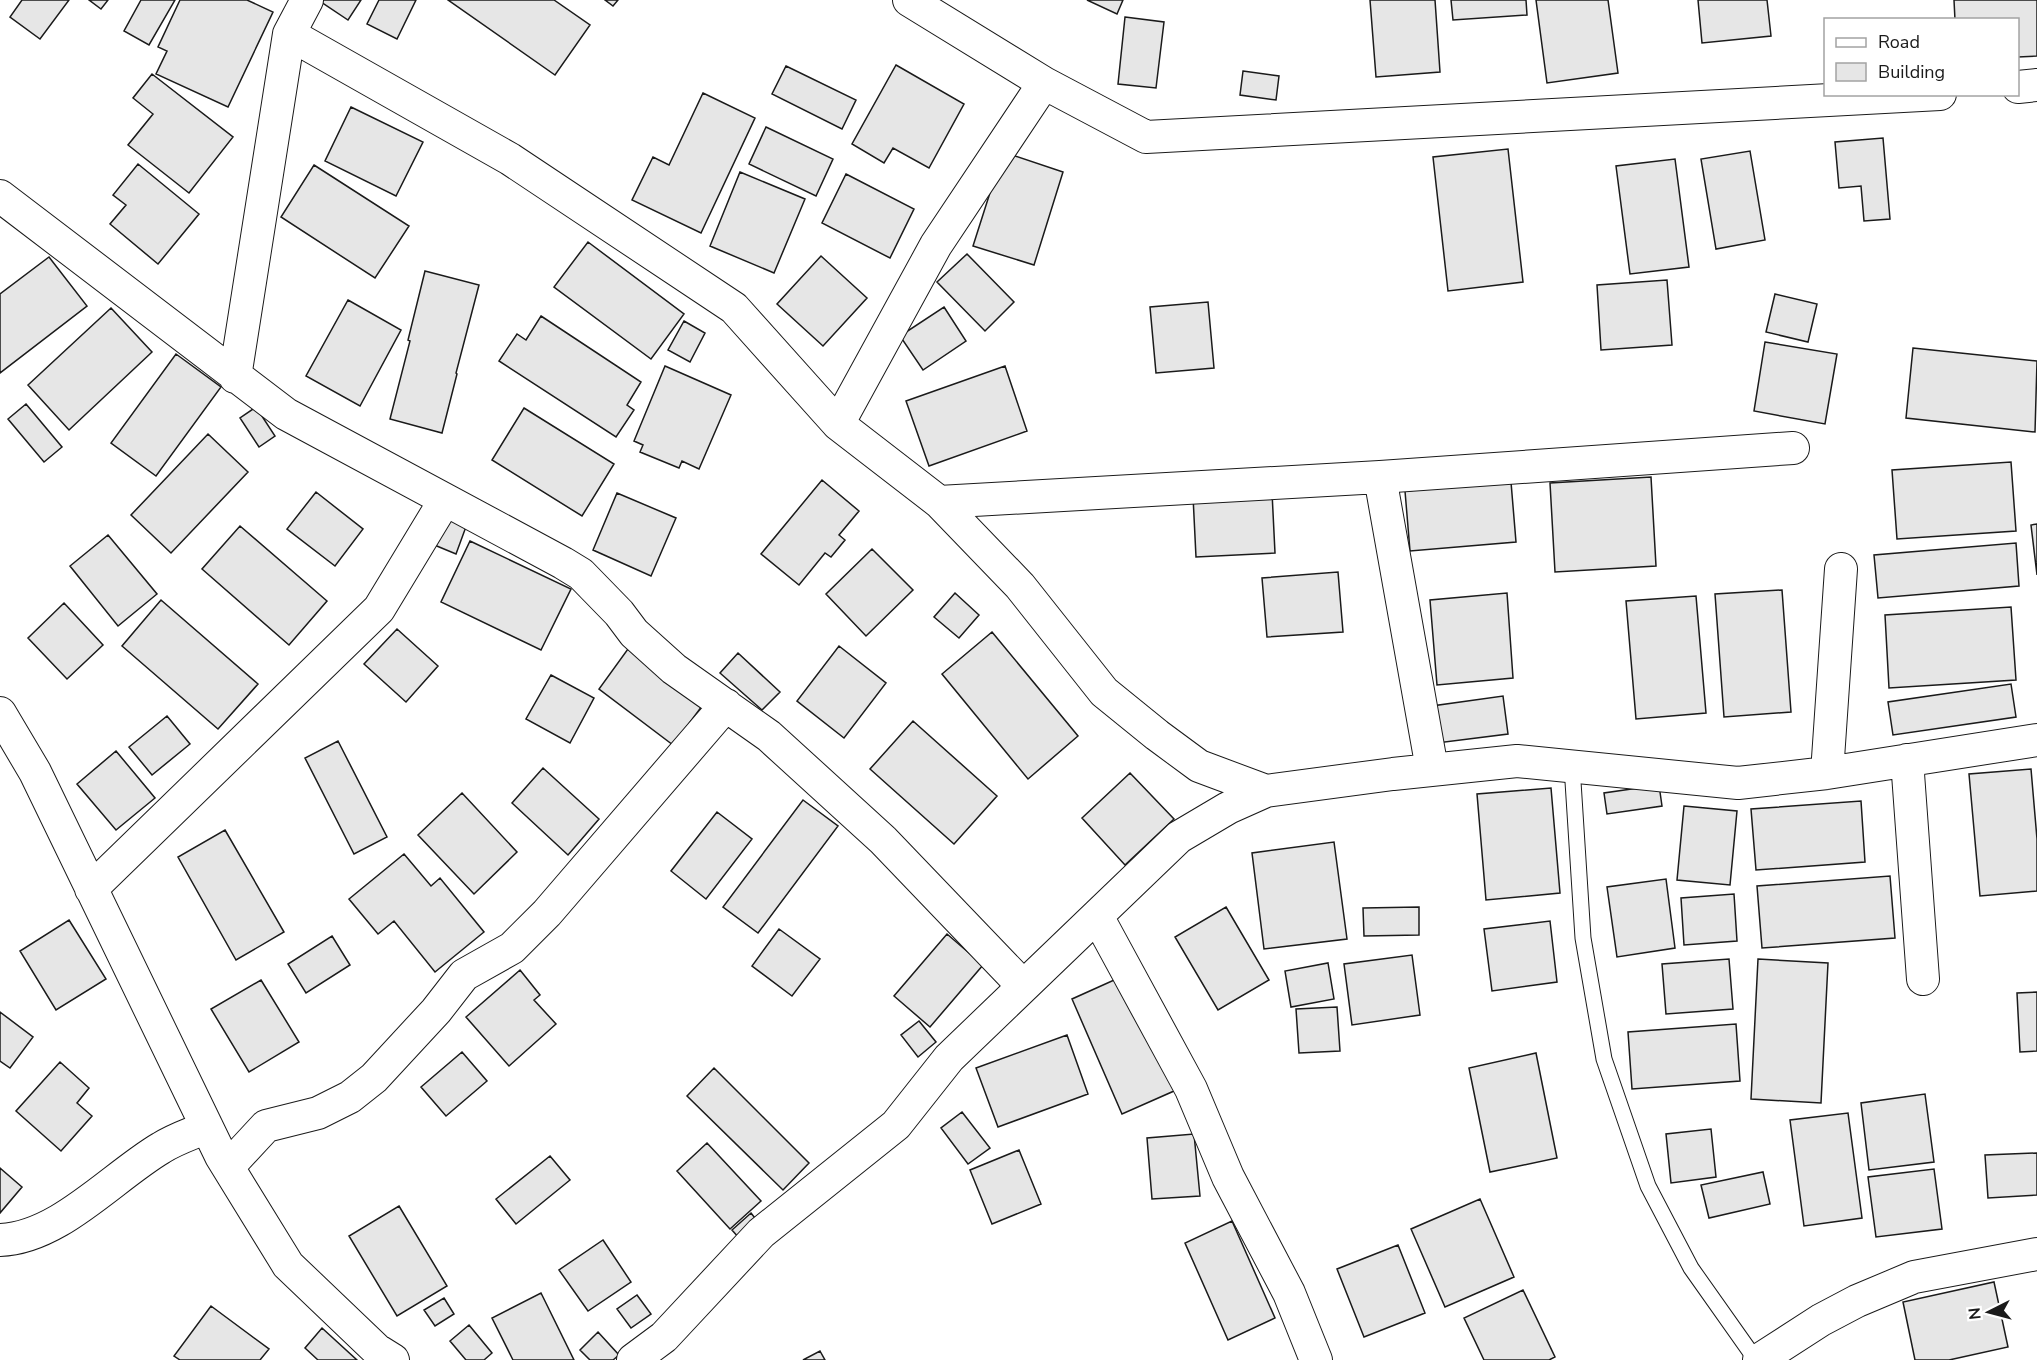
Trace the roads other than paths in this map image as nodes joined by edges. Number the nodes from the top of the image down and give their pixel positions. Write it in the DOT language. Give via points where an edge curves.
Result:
graph roads {
  1 [pos="307,0"];
  2 [pos="909,0"];
  3 [pos="289,34"];
  4 [pos="1044,83"];
  5 [pos="2037,85"];
  6 [pos="2019,87"];
  7 [pos="1903,96"];
  8 [pos="0,196"];
  9 [pos="235,377"];
  10 [pos="838,424"];
  11 [pos="1793,448"];
  12 [pos="1380,477"];
  13 [pos="445,500"];
  14 [pos="939,502"];
  15 [pos="1841,568"];
  16 [pos="726,705"];
  17 [pos="0,713"];
  18 [pos="2037,740"];
  19 [pos="1907,760"];
  20 [pos="1572,766"];
  21 [pos="1432,769"];
  22 [pos="1827,773"];
  23 [pos="1266,791"];
  24 [pos="91,889"];
  25 [pos="1096,916"];
  26 [pos="1923,979"];
  27 [pos="1023,986"];
  28 [pos="207,1127"];
  29 [pos="228,1167"];
  30 [pos="0,1240"];
  31 [pos="2037,1254"];
  32 [pos="671,1349"];
  33 [pos="393,1360"];
  34 [pos="633,1360"];
  35 [pos="1316,1360"];
  36 [pos="1758,1360"];
  1 -- 3 [label="street"];
  2 -- 4 [label="street"];
  3 -- 9 [label="street"];
  3 -- 10 [label="street" via="510,159 734,308"];
  4 -- 7 [label="street" via="1146,137"];
  4 -- 10 [label="street" via="936,245"];
  5 -- 6 [label="street"];
  8 -- 9 [label="street"];
  9 -- 13 [label="street" via="286,414"];
  10 -- 14 [label="street"];
  11 -- 12 [label="street"];
  12 -- 14 [label="street"];
  12 -- 21 [label="street"];
  13 -- 16 [label="street" via="581,574 634,633 674,669"];
  13 -- 24 [label="street" via="379,609"];
  14 -- 23 [label="street" via="1020,586 1104,692 1199,766"];
  15 -- 22 [label="street"];
  16 -- 27 [label="street" via="769,736 883,840"];
  16 -- 29 [label="street" via="547,913 512,948 464,975 374,1078 350,1097 318,1113 266,1126"];
  17 -- 24 [label="street" via="34,772"];
  18 -- 19 [label="street"];
  19 -- 22 [label="street"];
  19 -- 26 [label="street"];
  20 -- 21 [label="street" via="1518,761"];
  20 -- 22 [label="street" via="1738,783"];
  20 -- 36 [label="lane" via="1583,938 1604,1059 1648,1186 1691,1268"];
  21 -- 23 [label="street"];
  23 -- 25 [label="street" via="1179,837"];
  24 -- 28 [label="street"];
  25 -- 27 [label="street"];
  25 -- 35 [label="street" via="1191,1089 1228,1177 1289,1293"];
  27 -- 32 [label="street" via="949,1058 896,1125 760,1233"];
  28 -- 29 [label="street"];
  28 -- 30 [label="street" via="161,1148 48,1228 15,1240"];
  29 -- 33 [label="street" via="288,1265 377,1350"];
  31 -- 36 [label="street" via="1914,1277 1821,1320"];
  32 -- 34 [label="street"];
}
